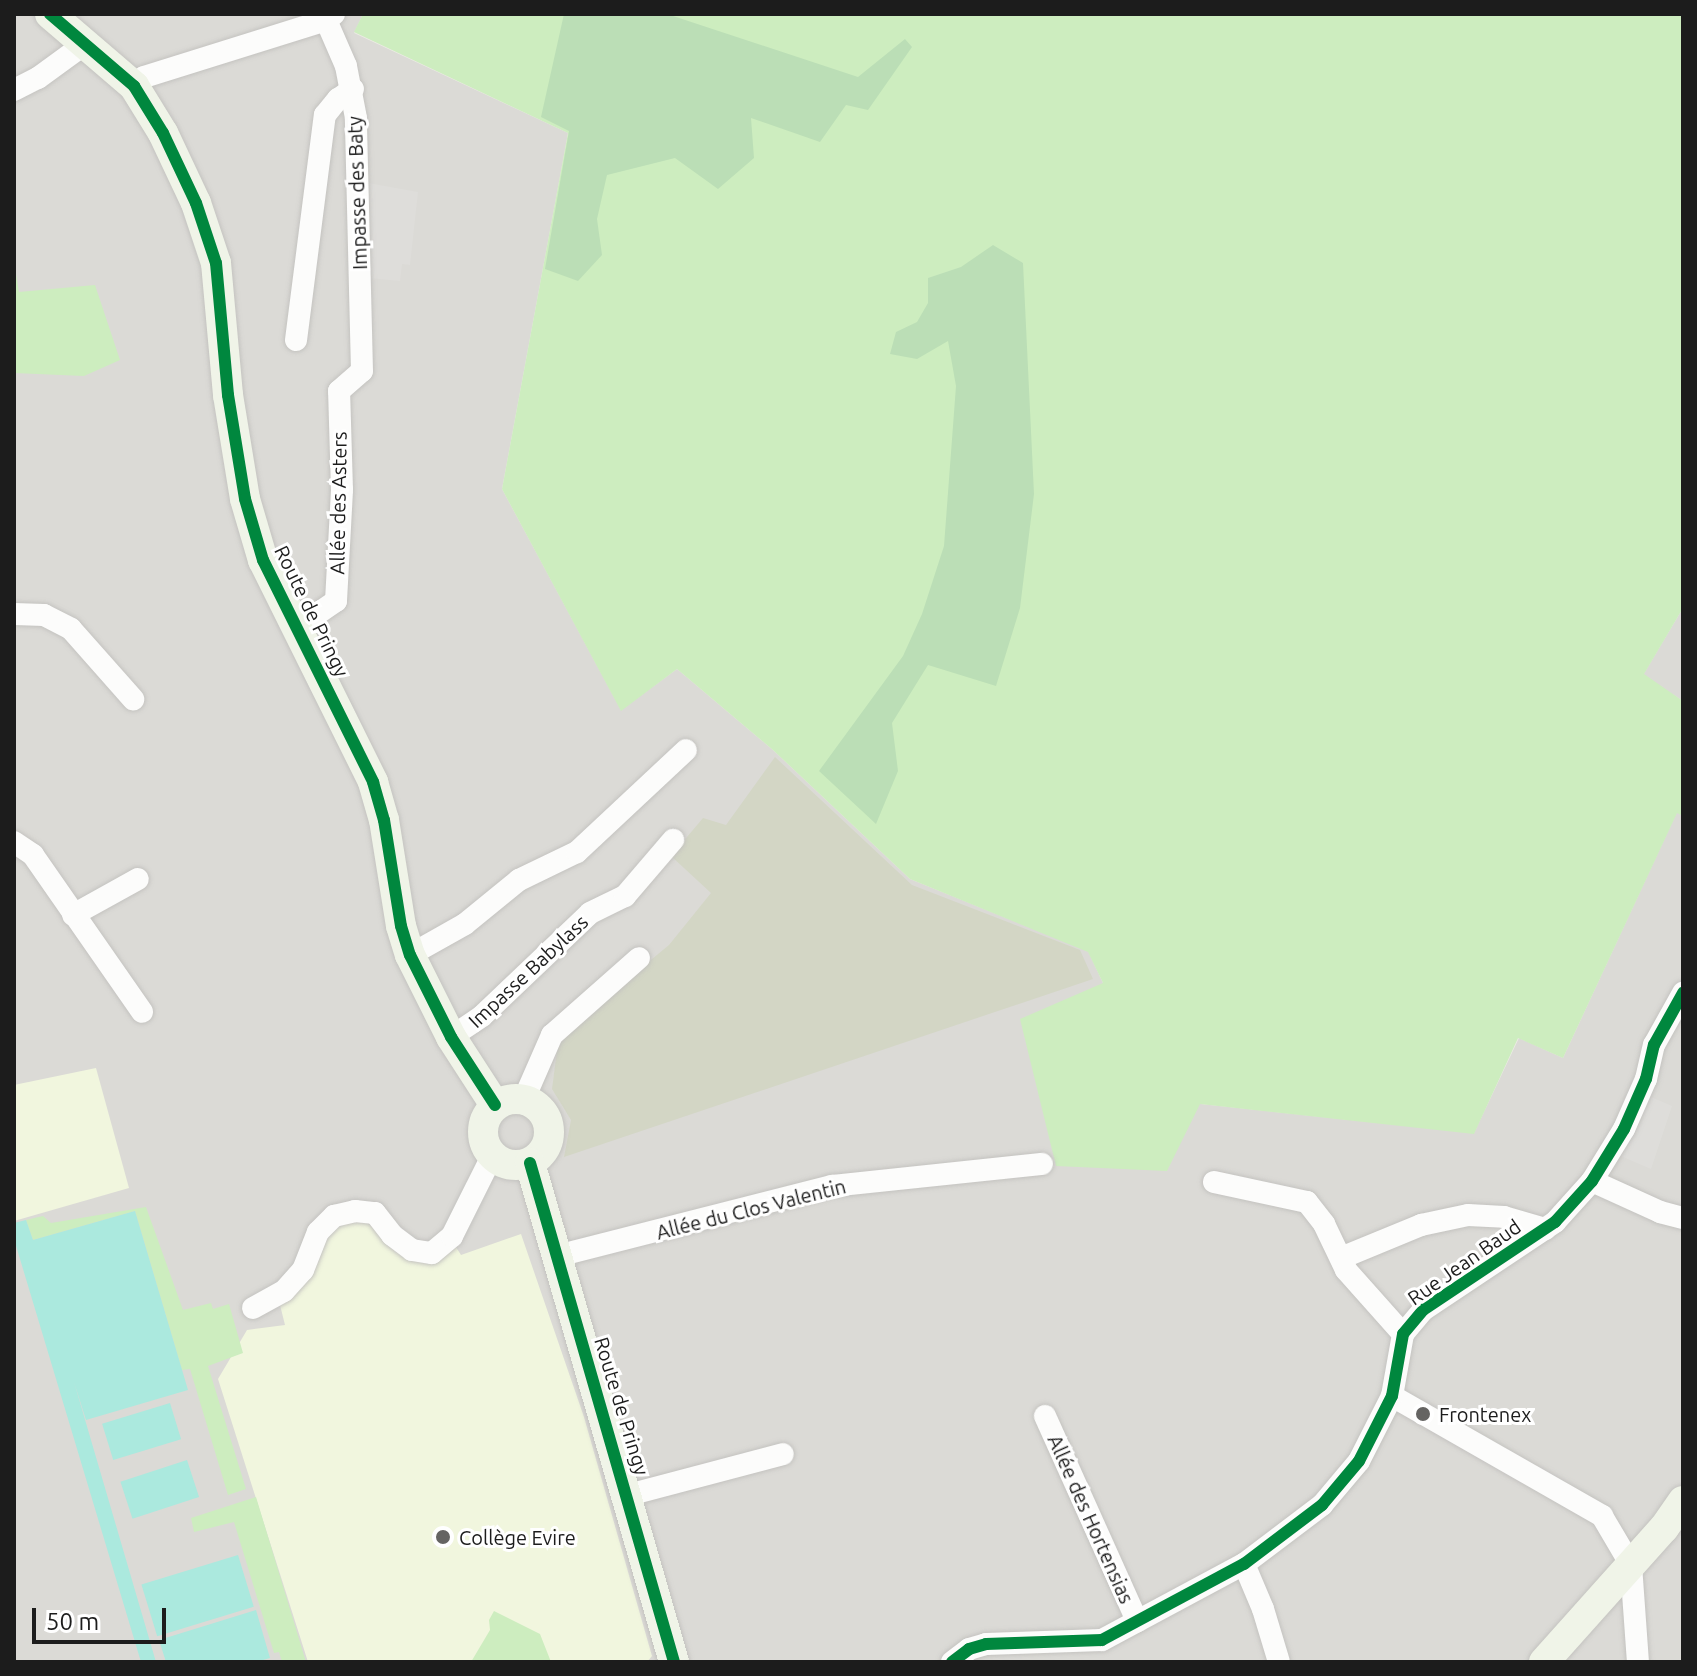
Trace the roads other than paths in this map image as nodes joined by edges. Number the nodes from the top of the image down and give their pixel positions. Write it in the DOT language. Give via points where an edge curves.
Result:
graph roads {
  1 [pos="330,17"];
  2 [pos="70,25"];
  3 [pos="134,86"];
  4 [pos="353,89"];
  5 [pos="14,90"];
  6 [pos="296,340"];
  7 [pos="362,371"];
  8 [pos="14,614"];
  9 [pos="298,627"];
  10 [pos="133,699"];
  11 [pos="686,750"];
  12 [pos="673,840"];
  13 [pos="14,842"];
  14 [pos="138,879"];
  15 [pos="73,915"];
  16 [pos="410,955"];
  17 [pos="639,958"];
  18 [pos="1683,993"];
  19 [pos="142,1012"];
  20 [pos="451,1037"];
  21 [pos="510,1102"];
  22 [pos="492,1156"];
  23 [pos="530,1163"];
  24 [pos="1042,1164"];
  25 [pos="1592,1181"];
  26 [pos="1214,1182"];
  27 [pos="1683,1218"];
  28 [pos="1545,1229"];
  29 [pos="557,1256"];
  30 [pos="1341,1258"];
  31 [pos="253,1308"];
  32 [pos="1403,1334"];
  33 [pos="1392,1396"];
  34 [pos="1045,1416"];
  35 [pos="783,1454"];
  36 [pos="628,1495"];
  37 [pos="1683,1501"];
  38 [pos="1674,1528"];
  39 [pos="1244,1564"];
  40 [pos="1631,1565"];
  41 [pos="1137,1621"];
  42 [pos="674,1662"];
  43 [pos="952,1662"];
  44 [pos="1279,1662"];
  45 [pos="1544,1662"];
  46 [pos="1638,1662"];
  1 -- 3 [label="street" via="144,77"];
  1 -- 4 [label="street, Impasse des Baty"];
  2 -- 3 [label="street, Route de Pringy"];
  2 -- 5 [label="street" via="38,78"];
  3 -- 9 [label="street, Route de Pringy" via="163,133 208,235 216,263 228,395 245,499 263,560"];
  4 -- 6 [label="street" via="325,115"];
  4 -- 7 [label="street, Impasse des Baty"];
  7 -- 9 [label="street, Allée des Asters" via="339,391 342,490 336,601"];
  8 -- 10 [label="street" via="44,615 71,629"];
  9 -- 16 [label="street, Route de Pringy" via="373,782"];
  11 -- 16 [label="street" via="577,852 519,880 465,924"];
  12 -- 20 [label="street, Impasse Babylass" via="625,896 590,913 482,1016"];
  13 -- 15 [label="street" via="33,855"];
  14 -- 15 [label="street"];
  15 -- 19 [label="street"];
  16 -- 20 [label="street, Route de Pringy"];
  17 -- 21 [label="street" via="552,1035"];
  18 -- 25 [label="street, Rue Jean Baud" via="1654,1045 1624,1129"];
  20 -- 21 [label="street, Route de Pringy"];
  21 -- 22 [label="street" via="487,1114 482,1136"];
  21 -- 23 [label="street, Route de Pringy" via="541,1110 549,1130 545,1149"];
  22 -- 23 [label="street" via="510,1165"];
  22 -- 31 [label="street" via="452,1236 432,1253 412,1250 375,1213 334,1216 318,1232 303,1270 284,1291"];
  23 -- 29 [label="street, Route de Pringy"];
  24 -- 29 [label="street, Allée du Clos Valentin" via="832,1186"];
  25 -- 27 [label="street"];
  25 -- 28 [label="street, Rue Jean Baud"];
  26 -- 30 [label="street" via="1307,1202"];
  28 -- 30 [label="street" via="1504,1217 1468,1215 1421,1225"];
  28 -- 32 [label="street, Rue Jean Baud" via="1423,1310"];
  29 -- 36 [label="street, Route de Pringy"];
  30 -- 32 [label="street" via="1368,1299"];
  32 -- 33 [label="street, Rue Jean Baud"];
  33 -- 39 [label="street, Rue Jean Baud" via="1359,1461 1322,1505"];
  33 -- 40 [label="street" via="1602,1516"];
  34 -- 41 [label="street, Allée des Hortensias"];
  35 -- 36 [label="street"];
  36 -- 42 [label="street, Route de Pringy"];
  37 -- 38 [label="street"];
  38 -- 40 [label="street"];
  39 -- 41 [label="street, Rue Jean Baud"];
  39 -- 44 [label="street"];
  40 -- 45 [label="street"];
  40 -- 46 [label="street"];
  41 -- 43 [label="street, Rue Jean Baud" via="1102,1640 986,1644"];
}
